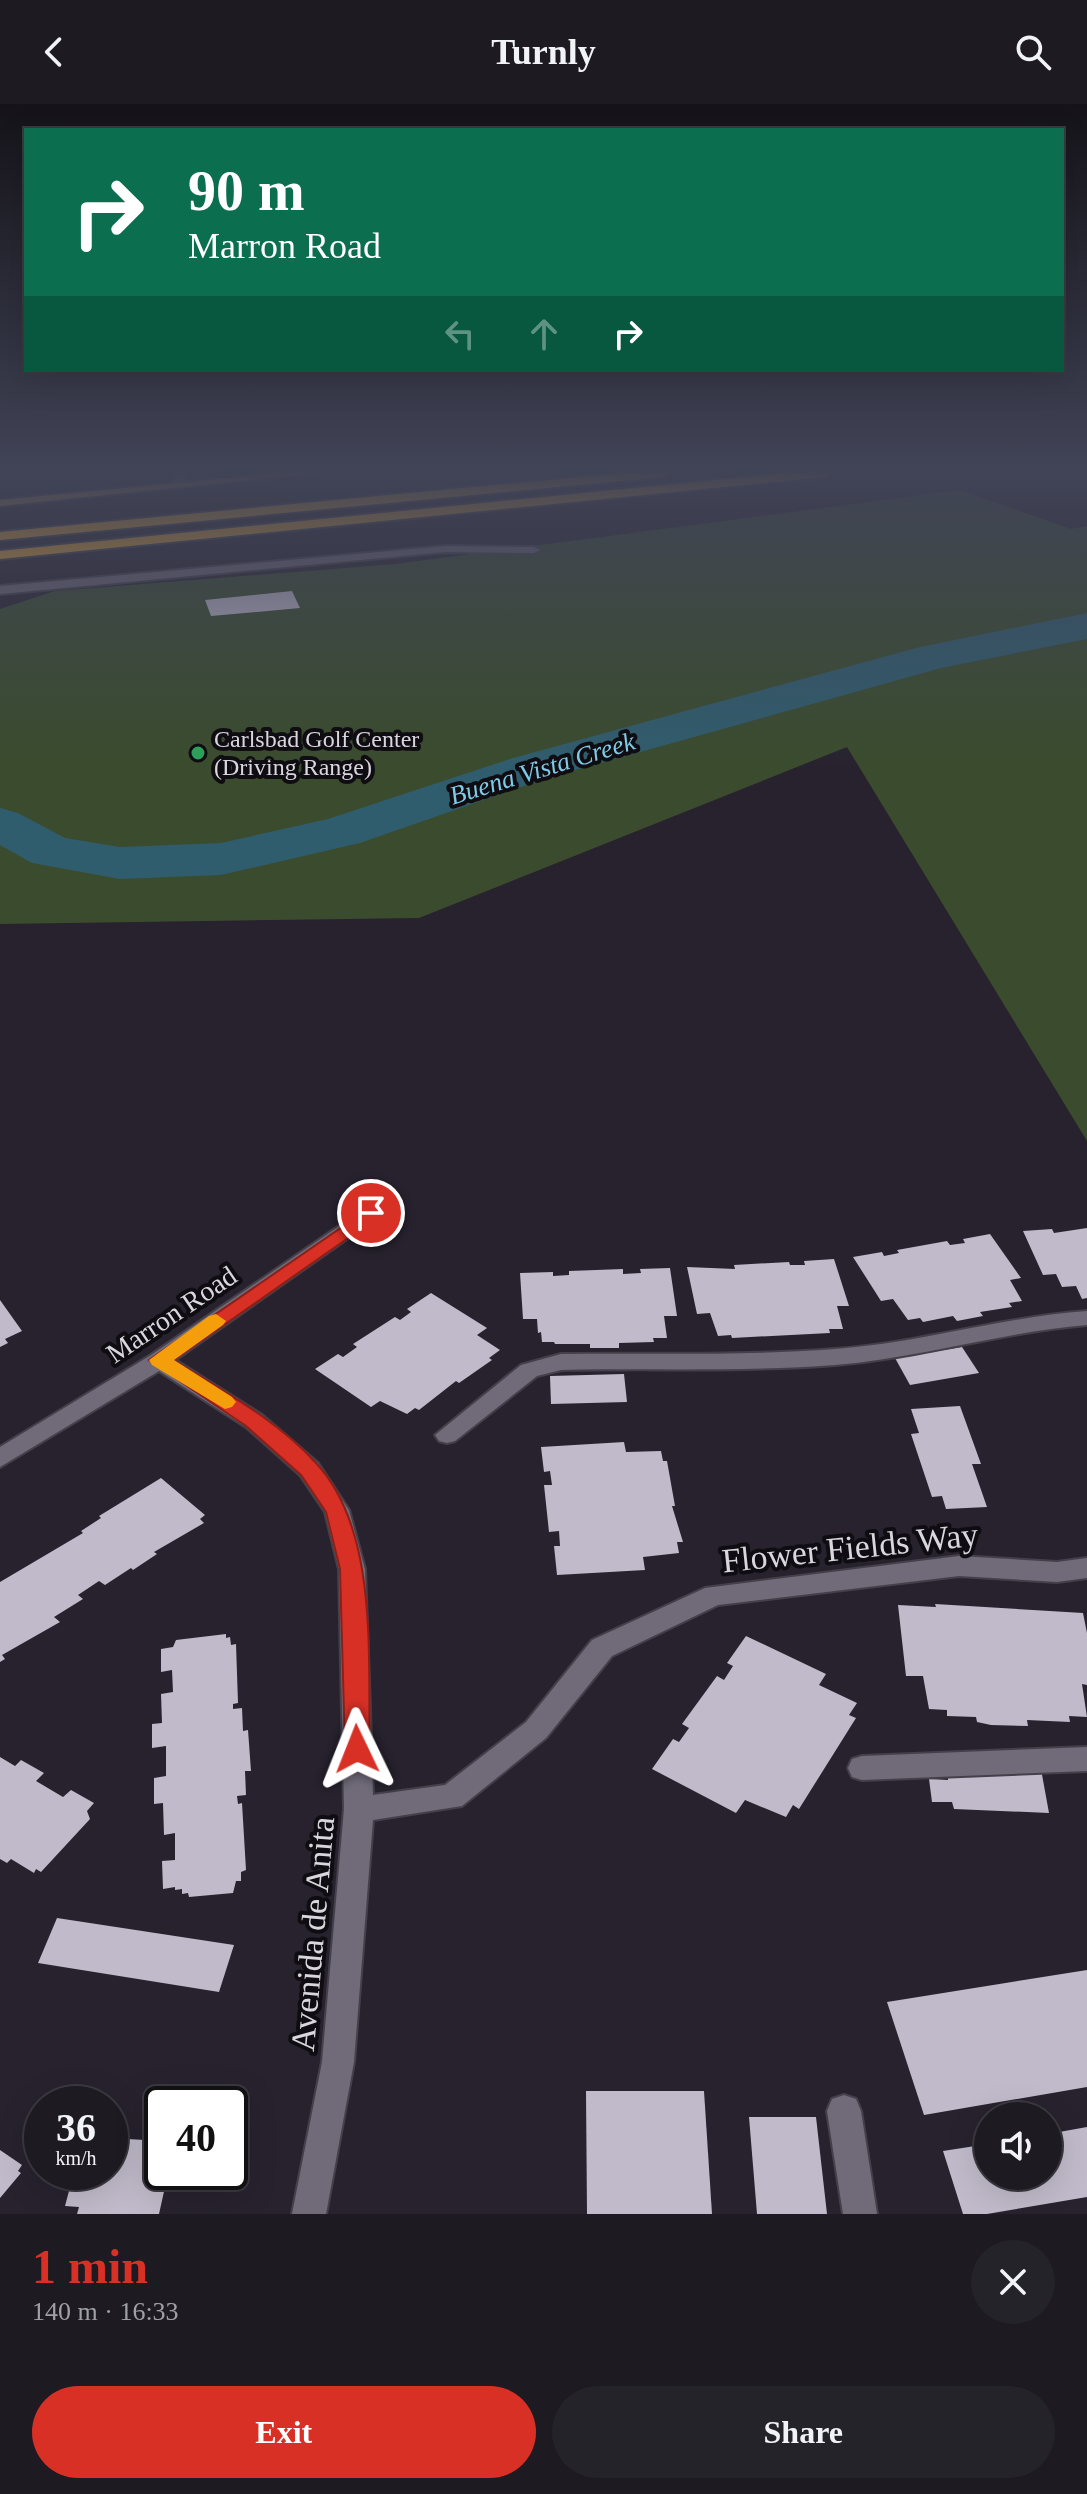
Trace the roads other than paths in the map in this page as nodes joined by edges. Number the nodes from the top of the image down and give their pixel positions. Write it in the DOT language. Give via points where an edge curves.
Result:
graph roads {
  1 [pos="201,571"];
  2 [pos="0,590"];
  3 [pos="371,1213"];
  4 [pos="1087,1318"];
  5 [pos="159,1360"];
  6 [pos="447,1435"];
  7 [pos="0,1458"];
  8 [pos="1087,1568"];
  9 [pos="1087,1759"];
  10 [pos="862,1768"];
  11 [pos="359,1809"];
  12 [pos="844,2111"];
  13 [pos="309,2214"];
  14 [pos="860,2214"];
  1 -- 2 [label="street"];
  3 -- 5 [label="street, Marron Road"];
  4 -- 6 [label="street" via="1033,1322 936,1344 834,1357 561,1362 529,1370"];
  5 -- 7 [label="street, Marron Road"];
  5 -- 11 [label="street, Avenida de Anita" via="254,1421 309,1469 337,1510 352,1569"];
  8 -- 11 [label="street, Flower Fields Way" via="1057,1572 959,1566 714,1595 602,1648 536,1730 452,1797"];
  9 -- 10 [label="street"];
  11 -- 13 [label="street, Avenida de Anita" via="338,2062"];
  12 -- 14 [label="street"];
}
